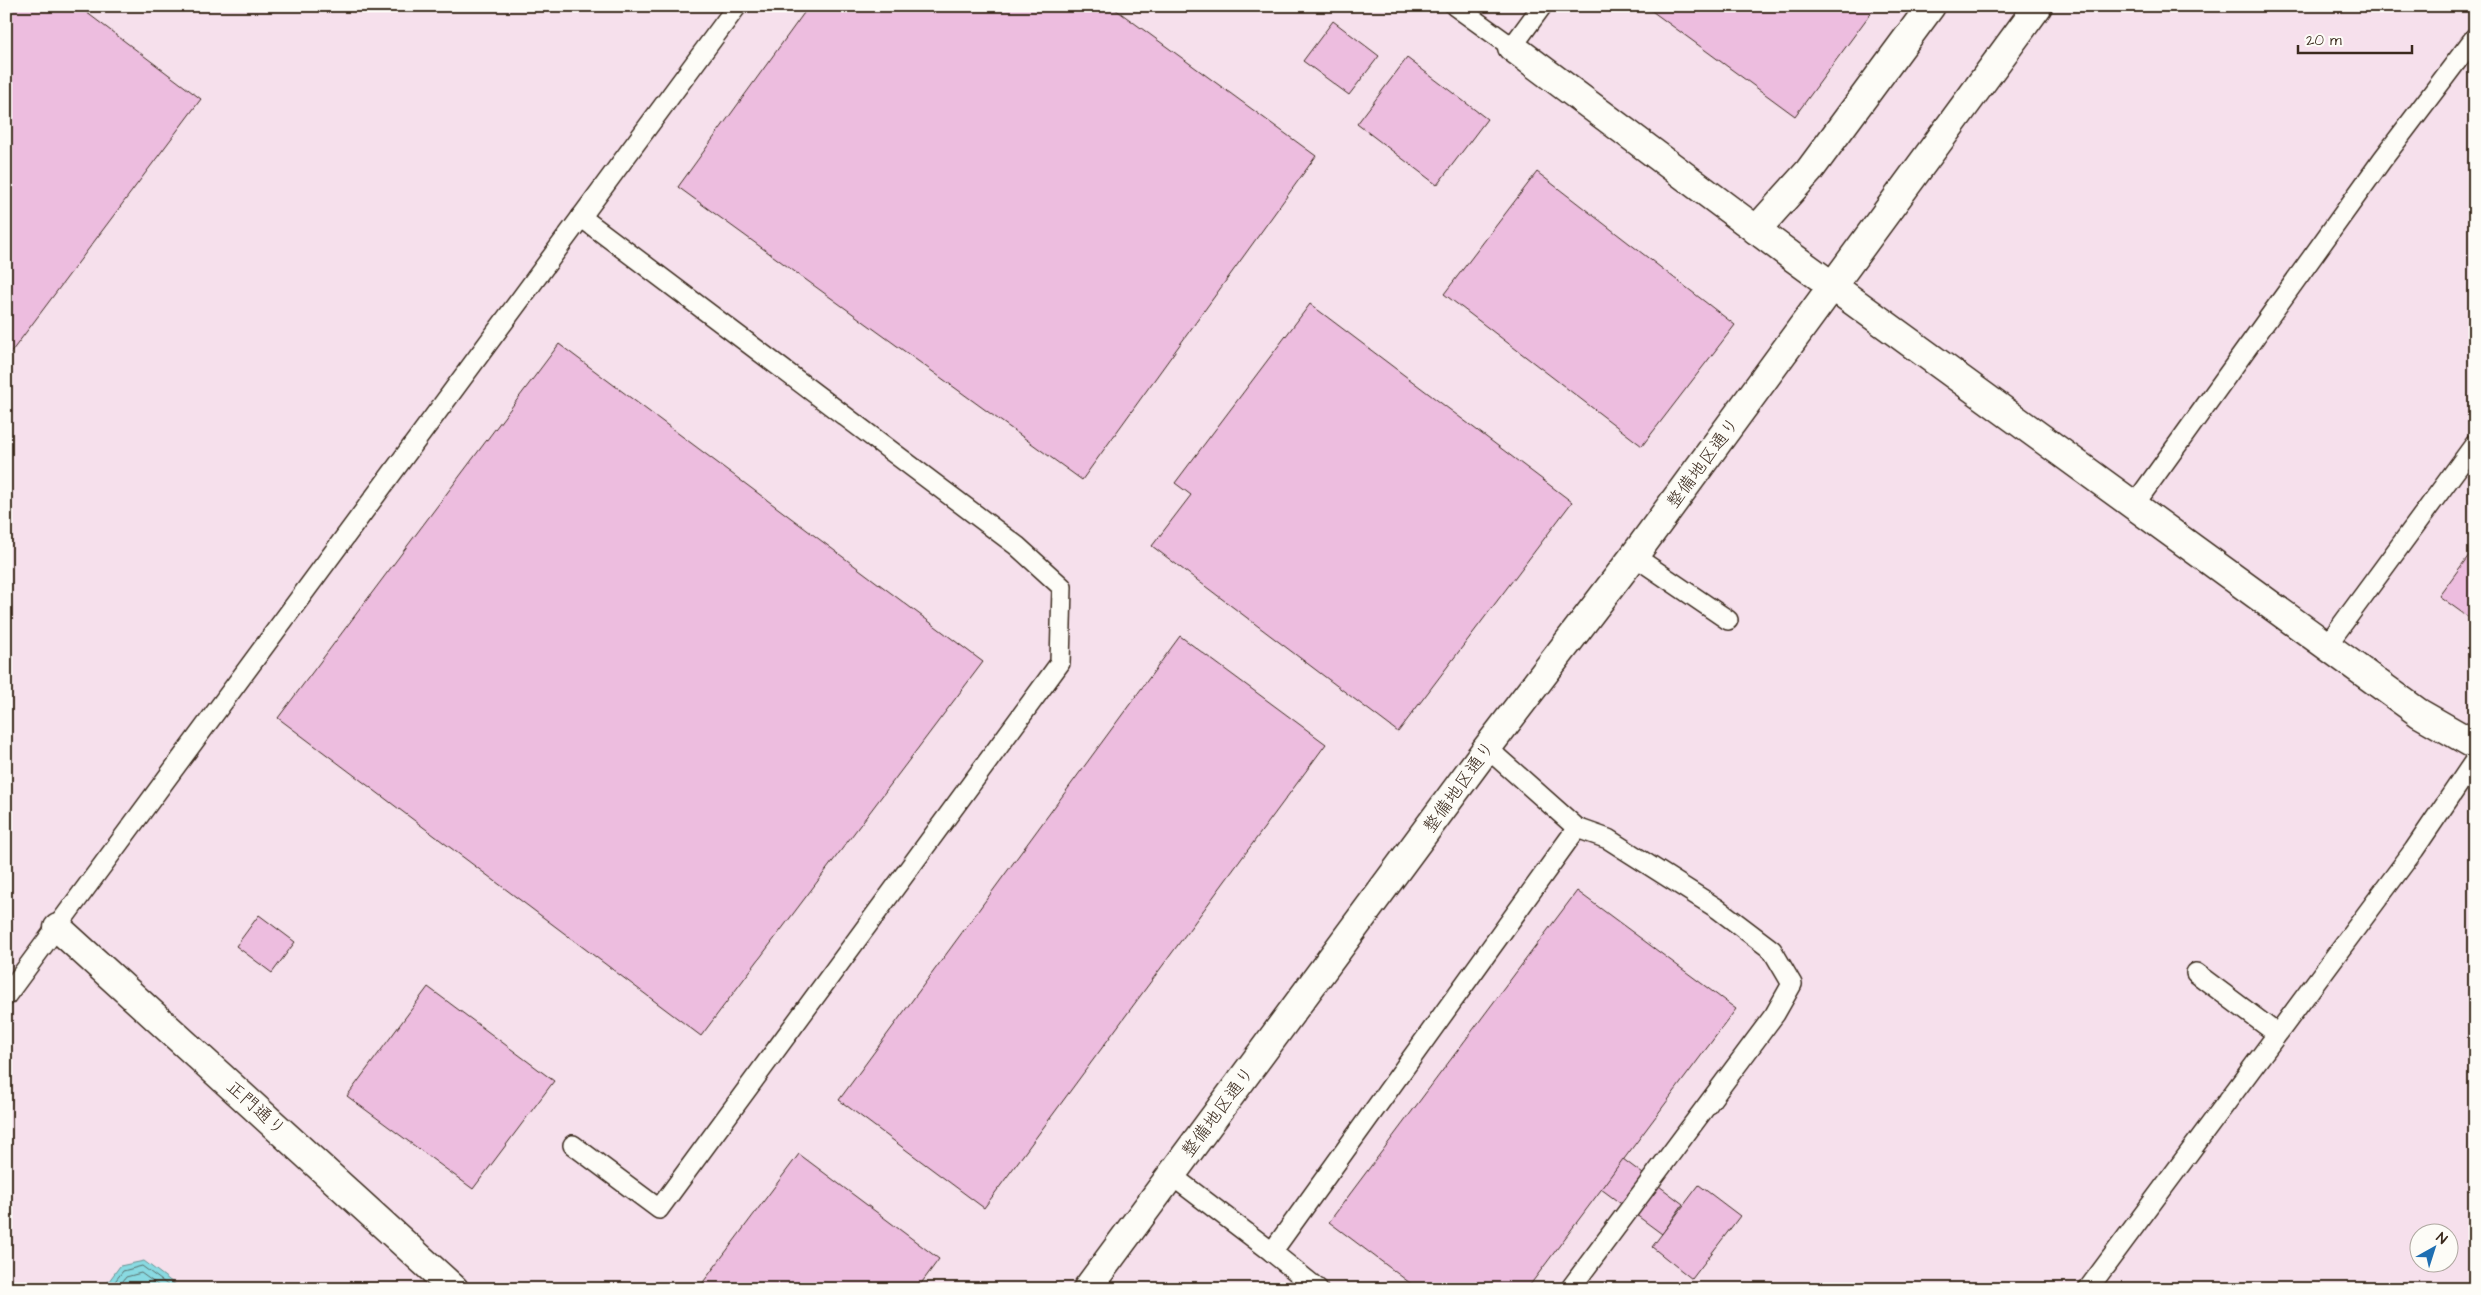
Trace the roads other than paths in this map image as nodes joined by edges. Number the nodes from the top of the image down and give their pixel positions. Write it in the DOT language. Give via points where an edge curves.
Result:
graph roads {
  1 [pos="737,6"];
  2 [pos="1455,6"];
  3 [pos="1542,6"];
  4 [pos="1931,6"];
  5 [pos="2038,6"];
  6 [pos="2475,36"];
  7 [pos="1512,47"];
  8 [pos="581,217"];
  9 [pos="1756,230"];
  10 [pos="1834,286"];
  11 [pos="2475,444"];
  12 [pos="2134,505"];
  13 [pos="1634,556"];
  14 [pos="1728,620"];
  15 [pos="2327,645"];
  16 [pos="2475,745"];
  17 [pos="1487,748"];
  18 [pos="2475,760"];
  19 [pos="1578,828"];
  20 [pos="58,928"];
  21 [pos="2196,974"];
  22 [pos="6,996"];
  23 [pos="2276,1033"];
  24 [pos="573,1145"];
  25 [pos="1171,1175"];
  26 [pos="1272,1252"];
  27 [pos="454,1289"];
  28 [pos="1087,1289"];
  29 [pos="1318,1289"];
  30 [pos="1570,1289"];
  31 [pos="2088,1289"];
  1 -- 8 [label="lane"];
  2 -- 7 [label="lane"];
  3 -- 7 [label="lane"];
  4 -- 9 [label="street" via="1809,171"];
  5 -- 10 [label="street, 整備地区通り"];
  6 -- 12 [label="lane"];
  7 -- 9 [label="street"];
  8 -- 20 [label="lane"];
  8 -- 24 [label="lane" via="1017,546 1062,587 1060,663 659,1209"];
  9 -- 10 [label="street"];
  10 -- 12 [label="street"];
  10 -- 13 [label="street, 整備地区通り"];
  11 -- 15 [label="lane"];
  12 -- 15 [label="street"];
  13 -- 14 [label="lane"];
  13 -- 17 [label="street, 整備地区通り"];
  15 -- 16 [label="street" via="2419,713"];
  17 -- 19 [label="lane"];
  17 -- 25 [label="street, 整備地区通り"];
  18 -- 23 [label="lane" via="2414,850"];
  19 -- 26 [label="lane"];
  19 -- 30 [label="lane" via="1608,839 1718,909 1772,950 1792,984 1775,1014"];
  20 -- 22 [label="lane"];
  20 -- 27 [label="street, 正門通り"];
  21 -- 23 [label="lane"];
  23 -- 31 [label="lane"];
  25 -- 26 [label="lane"];
  25 -- 28 [label="street, 整備地区通り"];
  26 -- 29 [label="lane"];
}
